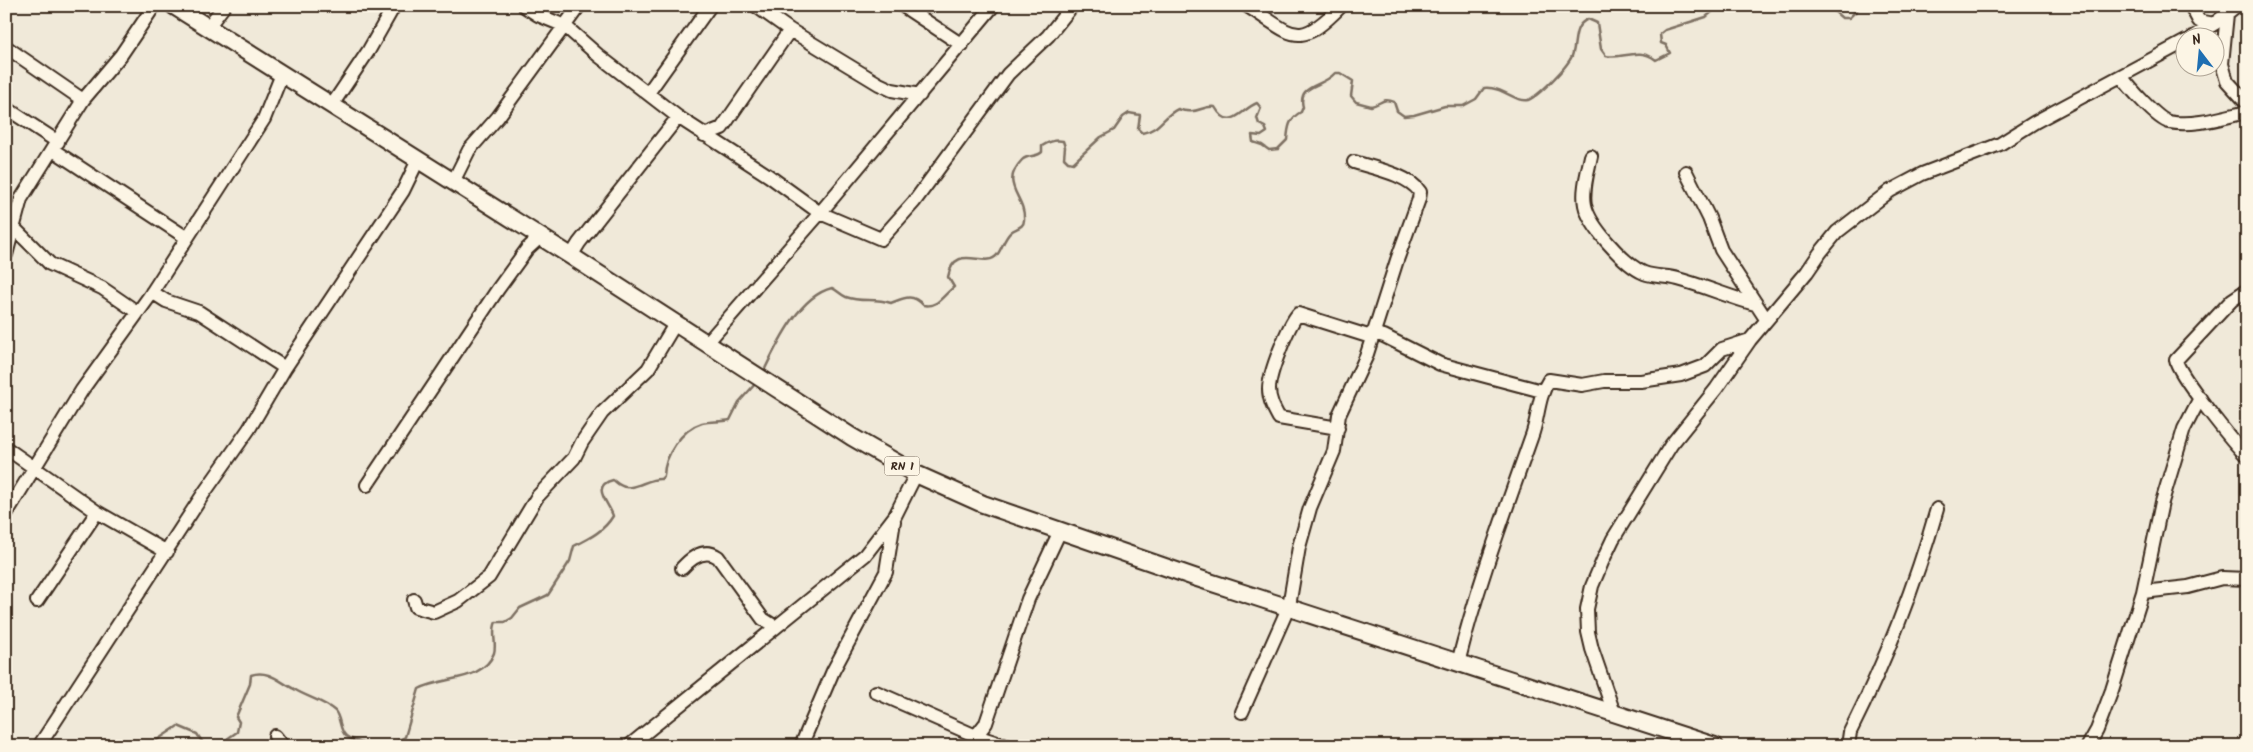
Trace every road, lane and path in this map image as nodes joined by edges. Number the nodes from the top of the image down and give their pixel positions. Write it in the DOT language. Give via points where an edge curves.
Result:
graph roads {
  1 [pos="154,6"];
  2 [pos="174,6"];
  3 [pos="224,6"];
  4 [pos="394,6"];
  5 [pos="524,6"];
  6 [pos="579,6"];
  7 [pos="710,6"];
  8 [pos="756,6"];
  9 [pos="903,6"];
  10 [pos="993,6"];
  11 [pos="1072,6"];
  12 [pos="1247,6"];
  13 [pos="1341,6"];
  14 [pos="2191,6"];
  15 [pos="2231,10"];
  16 [pos="2214,24"];
  17 [pos="565,26"];
  18 [pos="208,27"];
  19 [pos="2208,28"];
  20 [pos="790,30"];
  21 [pos="962,45"];
  22 [pos="2176,46"];
  23 [pos="6,47"];
  24 [pos="282,74"];
  25 [pos="2120,76"];
  26 [pos="648,93"];
  27 [pos="920,95"];
  28 [pos="83,100"];
  29 [pos="2247,102"];
  30 [pos="332,105"];
  31 [pos="6,108"];
  32 [pos="2247,112"];
  33 [pos="678,117"];
  34 [pos="704,134"];
  35 [pos="56,146"];
  36 [pos="1591,156"];
  37 [pos="418,160"];
  38 [pos="1354,162"];
  39 [pos="1686,172"];
  40 [pos="453,182"];
  41 [pos="820,213"];
  42 [pos="9,223"];
  43 [pos="540,237"];
  44 [pos="187,238"];
  45 [pos="6,255"];
  46 [pos="571,256"];
  47 [pos="2247,290"];
  48 [pos="152,292"];
  49 [pos="1755,304"];
  50 [pos="137,312"];
  51 [pos="1766,319"];
  52 [pos="675,324"];
  53 [pos="1372,335"];
  54 [pos="1750,340"];
  55 [pos="706,344"];
  56 [pos="285,368"];
  57 [pos="1542,391"];
  58 [pos="2200,398"];
  59 [pos="1338,428"];
  60 [pos="6,448"];
  61 [pos="2247,456"];
  62 [pos="35,469"];
  63 [pos="916,474"];
  64 [pos="367,485"];
  65 [pos="1937,509"];
  66 [pos="98,512"];
  67 [pos="6,514"];
  68 [pos="895,516"];
  69 [pos="1060,531"];
  70 [pos="167,552"];
  71 [pos="682,568"];
  72 [pos="2247,580"];
  73 [pos="2143,592"];
  74 [pos="414,600"];
  75 [pos="37,601"];
  76 [pos="1289,606"];
  77 [pos="774,626"];
  78 [pos="1458,663"];
  79 [pos="876,692"];
  80 [pos="1242,712"];
  81 [pos="1614,713"];
  82 [pos="974,741"];
  83 [pos="39,746"];
  84 [pos="629,746"];
  85 [pos="801,746"];
  86 [pos="1007,746"];
  87 [pos="1714,746"];
  88 [pos="1848,746"];
  89 [pos="2088,746"];
  1 -- 28 [label="street" via="121,55"];
  2 -- 18 [label="main road, RN 1"];
  3 -- 18 [label="street"];
  4 -- 30 [label="street"];
  5 -- 17 [label="street"];
  6 -- 17 [label="street"];
  7 -- 26 [label="street"];
  8 -- 20 [label="street"];
  9 -- 21 [label="street"];
  10 -- 21 [label="street"];
  11 -- 41 [label="street" via="1048,36 1008,74 914,202 881,239"];
  12 -- 13 [label="street" via="1297,35 1308,35"];
  14 -- 16 [label="street" via="2199,22"];
  15 -- 16 [label="street"];
  15 -- 29 [label="street" via="2222,64 2227,81"];
  16 -- 19 [label="street"];
  17 -- 26 [label="street"];
  17 -- 40 [label="street" via="498,117 469,150"];
  18 -- 24 [label="main road, RN 1"];
  20 -- 27 [label="street" via="892,90"];
  20 -- 34 [label="street" via="722,128"];
  21 -- 27 [label="street"];
  22 -- 25 [label="street"];
  23 -- 28 [label="street"];
  24 -- 30 [label="main road, RN 1"];
  24 -- 44 [label="street" via="264,119"];
  25 -- 32 [label="street" via="2132,92 2169,122"];
  25 -- 51 [label="street" via="2000,144 1922,174 1890,191 1837,232"];
  26 -- 33 [label="street"];
  27 -- 41 [label="street"];
  28 -- 35 [label="street"];
  30 -- 37 [label="main road, RN 1"];
  31 -- 35 [label="street"];
  33 -- 34 [label="street"];
  33 -- 46 [label="street"];
  34 -- 41 [label="street"];
  35 -- 42 [label="street"];
  35 -- 44 [label="street"];
  36 -- 49 [label="street" via="1584,204 1588,217 1630,264 1645,274 1678,278"];
  37 -- 40 [label="main road, RN 1"];
  37 -- 56 [label="street" via="403,190"];
  38 -- 53 [label="street" via="1399,176 1415,184 1420,192"];
  39 -- 49 [label="street" via="1721,250"];
  40 -- 43 [label="main road, RN 1"];
  41 -- 55 [label="street"];
  42 -- 45 [label="street"];
  42 -- 50 [label="street" via="50,264 102,288"];
  43 -- 46 [label="main road, RN 1"];
  43 -- 64 [label="street" via="527,248 498,289"];
  44 -- 48 [label="street"];
  46 -- 52 [label="main road, RN 1"];
  47 -- 58 [label="street" via="2232,300 2176,360 2177,367"];
  48 -- 50 [label="street"];
  48 -- 56 [label="street" via="166,302 199,312"];
  49 -- 51 [label="street"];
  50 -- 62 [label="street" via="82,390"];
  51 -- 54 [label="street"];
  52 -- 55 [label="main road, RN 1"];
  52 -- 74 [label="street" via="648,369 602,413 574,458 537,497 488,576 458,601 434,612 416,607"];
  53 -- 57 [label="street" via="1384,336 1440,364"];
  53 -- 59 [label="street" via="1366,357 1339,414"];
  53 -- 59 [label="street" via="1298,314 1290,324 1270,381 1271,404 1279,418"];
  54 -- 57 [label="street" via="1722,349 1705,366 1681,375 1641,382 1604,381 1582,385 1550,380"];
  54 -- 81 [label="street" via="1671,446 1613,539 1592,586 1587,609 1588,632"];
  55 -- 63 [label="main road, RN 1"];
  56 -- 70 [label="street" via="249,429"];
  57 -- 78 [label="street" via="1532,436 1499,529"];
  58 -- 61 [label="street"];
  58 -- 73 [label="street" via="2184,429 2162,502"];
  59 -- 76 [label="street" via="1334,451 1310,508 1299,547"];
  60 -- 62 [label="street"];
  62 -- 66 [label="street"];
  62 -- 67 [label="street"];
  63 -- 68 [label="street"];
  63 -- 69 [label="main road, RN 1" via="984,504"];
  65 -- 88 [label="street" via="1920,570 1899,625 1850,732"];
  66 -- 70 [label="street"];
  66 -- 75 [label="street"];
  68 -- 77 [label="street" via="865,555"];
  68 -- 85 [label="street" via="886,572 833,670"];
  69 -- 76 [label="main road, RN 1"];
  69 -- 82 [label="street" via="1028,599 986,723"];
  70 -- 83 [label="street"];
  71 -- 77 [label="street" via="696,556 711,553 763,619"];
  72 -- 73 [label="street" via="2222,578 2188,587"];
  73 -- 89 [label="street" via="2112,690"];
  76 -- 78 [label="main road, RN 1"];
  76 -- 80 [label="street"];
  77 -- 84 [label="street"];
  78 -- 81 [label="main road, RN 1"];
  79 -- 82 [label="street"];
  81 -- 87 [label="main road, RN 1"];
  82 -- 86 [label="street"];
}
